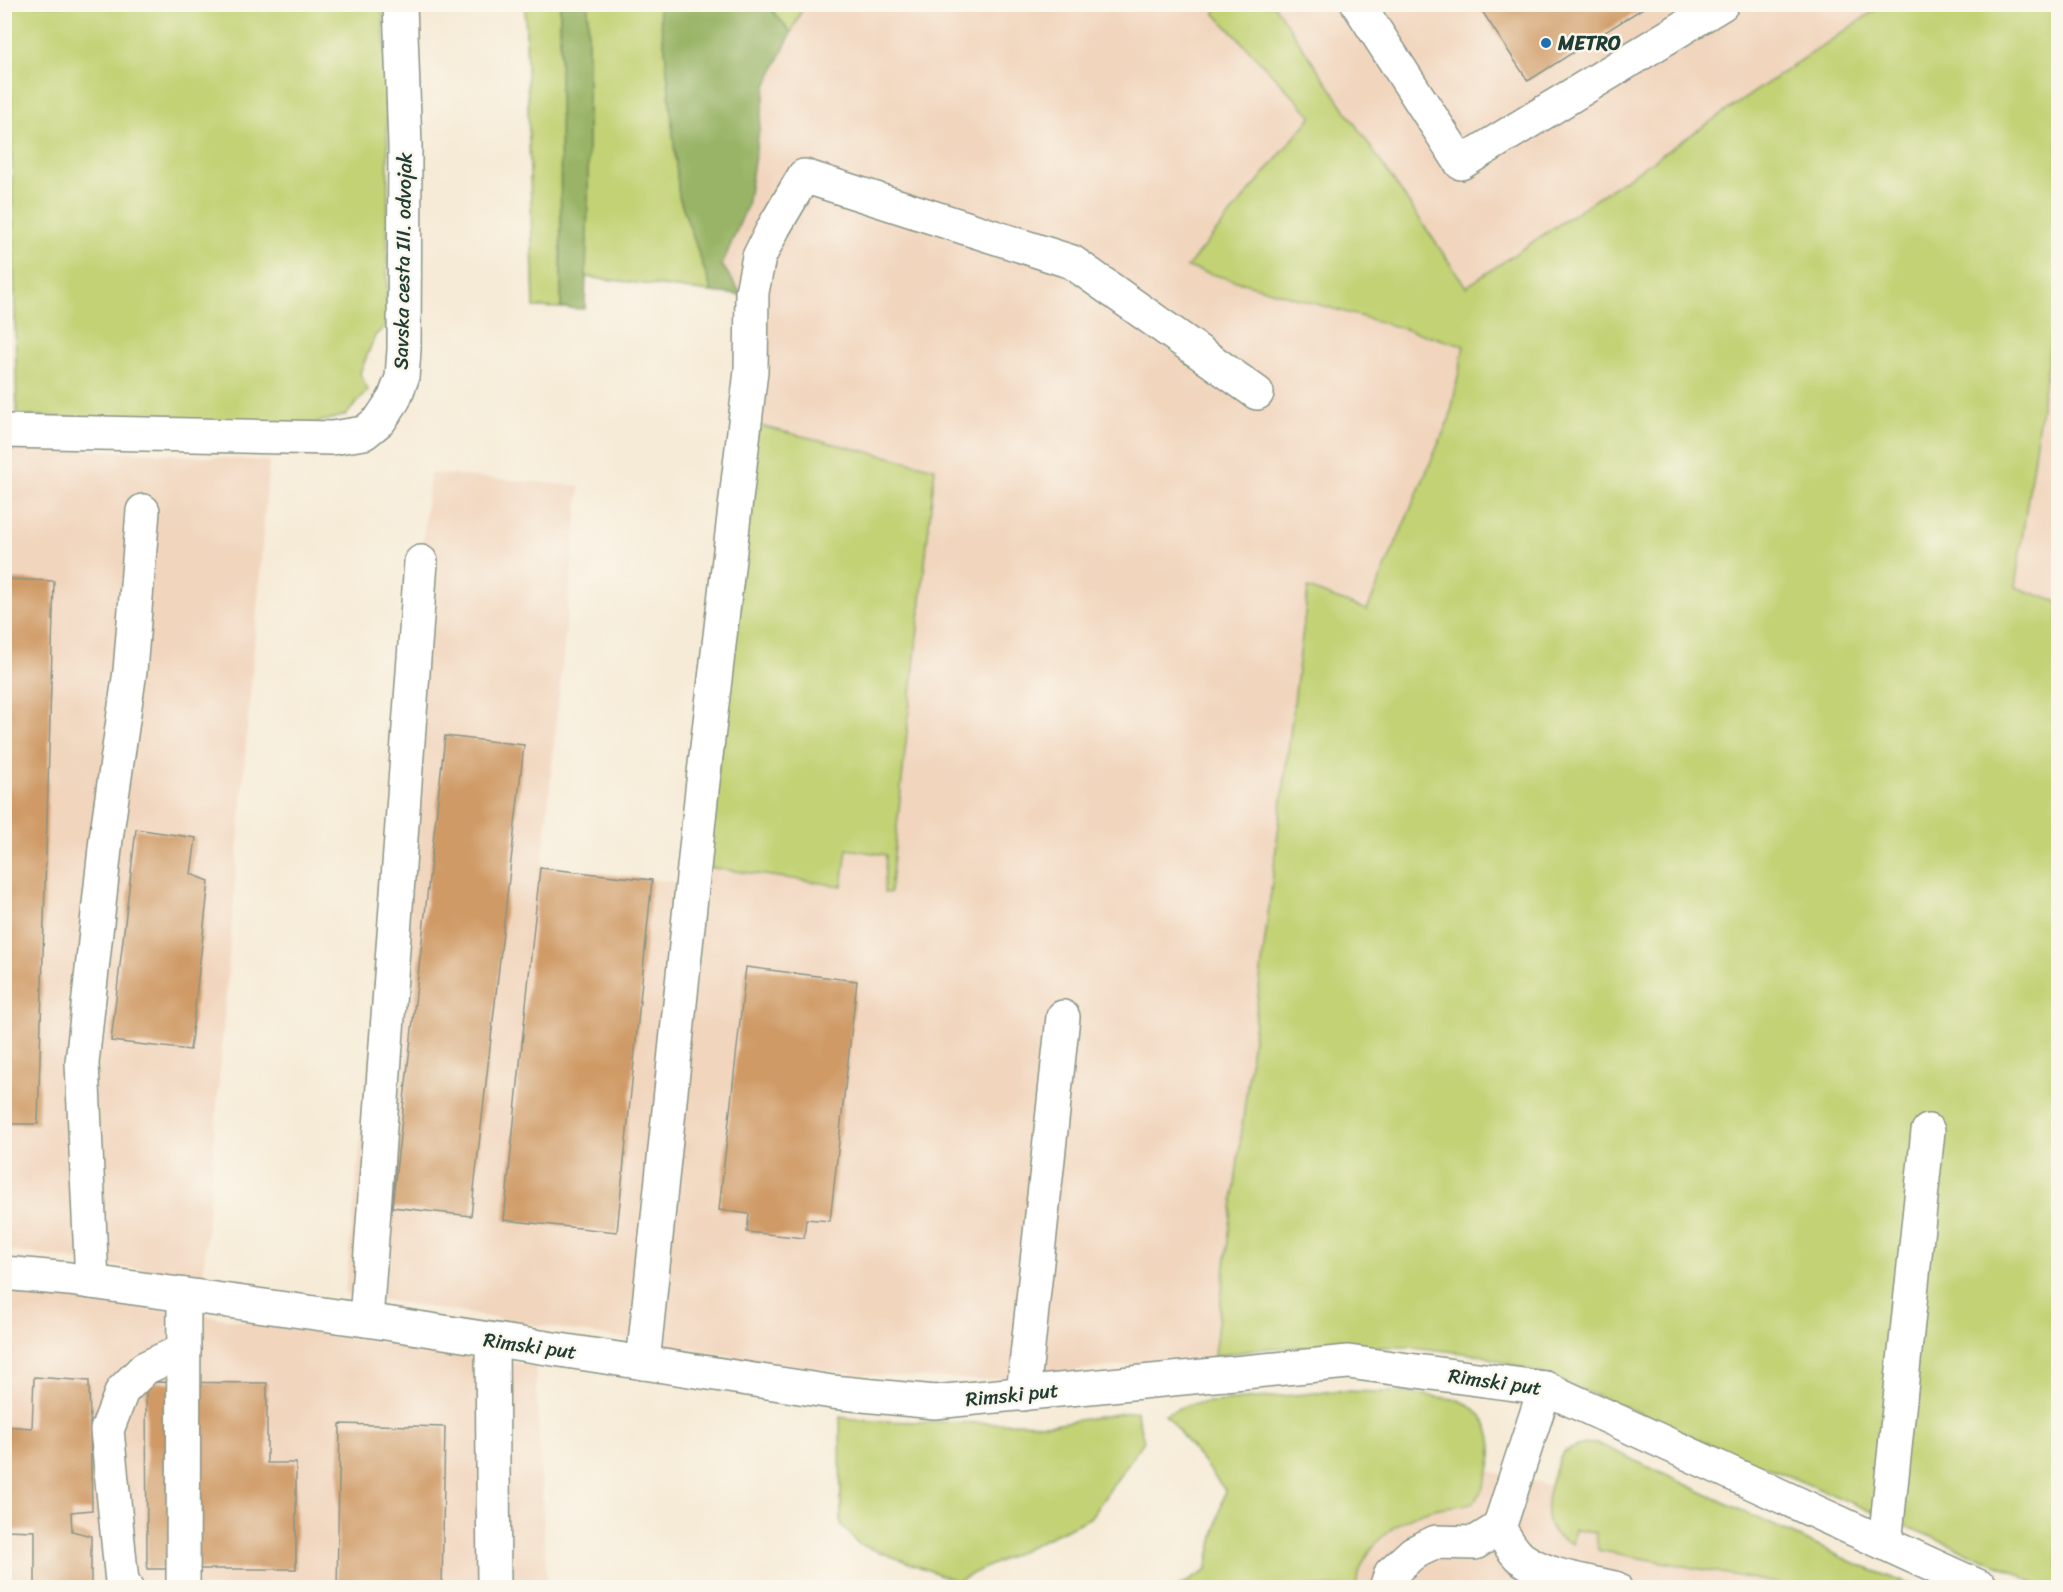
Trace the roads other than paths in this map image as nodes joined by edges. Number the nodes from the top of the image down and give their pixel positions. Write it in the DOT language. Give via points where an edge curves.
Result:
graph roads {
  1 [pos="400,4"];
  2 [pos="1358,4"];
  3 [pos="1722,4"];
  4 [pos="1257,393"];
  5 [pos="4,431"];
  6 [pos="143,511"];
  7 [pos="421,562"];
  8 [pos="1063,1017"];
  9 [pos="1928,1131"];
  10 [pos="4,1273"];
  11 [pos="92,1282"];
  12 [pos="184,1295"];
  13 [pos="366,1320"];
  14 [pos="492,1341"];
  15 [pos="184,1350"];
  16 [pos="643,1363"];
  17 [pos="1545,1388"];
  18 [pos="1023,1394"];
  19 [pos="1499,1528"];
  20 [pos="1885,1543"];
  21 [pos="126,1587"];
  22 [pos="183,1587"];
  23 [pos="495,1587"];
  24 [pos="1386,1587"];
  25 [pos="1616,1587"];
  26 [pos="1982,1587"];
  1 -- 5 [label="street, Savska cesta III. odvojak" via="405,146 404,350 402,378 381,420 364,433 332,438"];
  2 -- 3 [label="street" via="1461,163"];
  4 -- 16 [label="street" via="1072,262 804,176 759,258 752,292 751,371 702,790"];
  6 -- 11 [label="street" via="130,671 106,839 82,1063"];
  7 -- 13 [label="street"];
  8 -- 18 [label="street"];
  9 -- 20 [label="street"];
  10 -- 11 [label="street, Rimski put"];
  11 -- 12 [label="street, Rimski put"];
  12 -- 13 [label="street, Rimski put"];
  12 -- 15 [label="street"];
  13 -- 14 [label="street, Rimski put"];
  14 -- 16 [label="street, Rimski put"];
  14 -- 23 [label="street"];
  15 -- 21 [label="street" via="145,1368 122,1391 107,1430 122,1582"];
  15 -- 22 [label="street"];
  16 -- 18 [label="street, Rimski put" via="832,1392 935,1402"];
  17 -- 18 [label="street, Rimski put" via="1348,1362"];
  17 -- 19 [label="street"];
  17 -- 20 [label="street, Rimski put"];
  19 -- 24 [label="street" via="1475,1543 1436,1542 1413,1553 1391,1573"];
  19 -- 25 [label="street" via="1520,1557 1534,1566"];
  20 -- 26 [label="street, Rimski put"];
}
